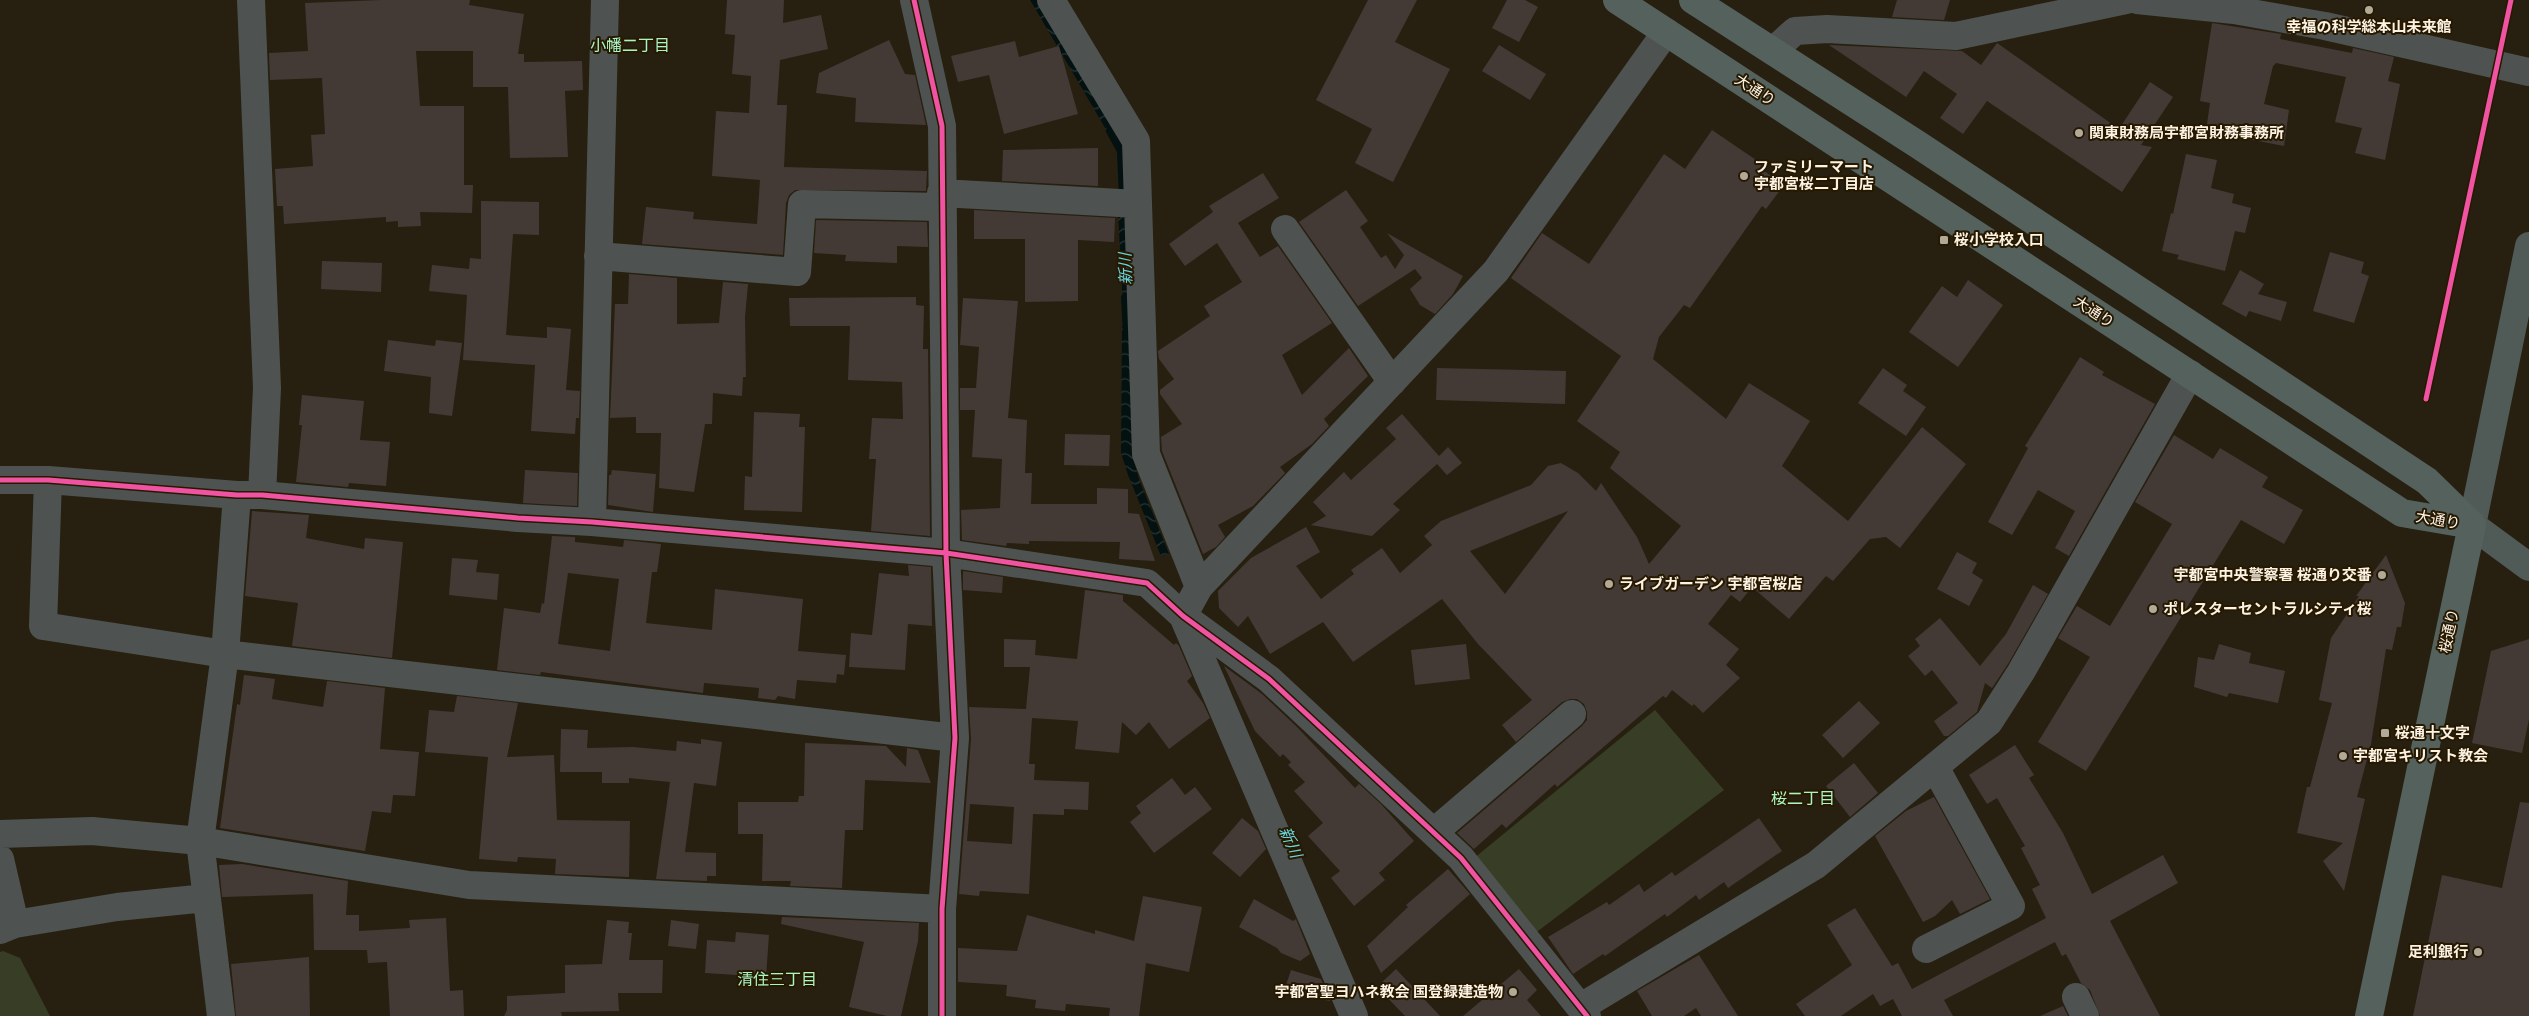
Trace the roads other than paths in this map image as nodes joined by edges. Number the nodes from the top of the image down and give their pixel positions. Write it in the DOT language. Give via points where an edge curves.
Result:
graph roads {
  1 [pos="251,0"];
  2 [pos="605,0"];
  3 [pos="914,0"];
  4 [pos="1051,0"];
  5 [pos="1617,0"];
  6 [pos="1693,0"];
  7 [pos="2126,0"];
  8 [pos="2138,0"];
  9 [pos="1666,32"];
  10 [pos="1773,51"];
  11 [pos="2529,72"];
  12 [pos="941,200"];
  13 [pos="1128,204"];
  14 [pos="1285,229"];
  15 [pos="2529,246"];
  16 [pos="598,256"];
  17 [pos="2190,374"];
  18 [pos="1392,382"];
  19 [pos="0,480"];
  20 [pos="48,480"];
  21 [pos="250,495"];
  22 [pos="592,522"];
  23 [pos="2472,525"];
  24 [pos="946,553"];
  25 [pos="2529,567"];
  26 [pos="1199,587"];
  27 [pos="1183,616"];
  28 [pos="225,654"];
  29 [pos="1572,714"];
  30 [pos="955,738"];
  31 [pos="1935,766"];
  32 [pos="1434,832"];
  33 [pos="0,834"];
  34 [pos="200,841"];
  35 [pos="0,859"];
  36 [pos="206,898"];
  37 [pos="942,909"];
  38 [pos="8,927"];
  39 [pos="1926,950"];
  40 [pos="1584,1012"];
  41 [pos="220,1016"];
  42 [pos="942,1016"];
  43 [pos="1354,1016"];
  44 [pos="2369,1016"];
  1 -- 21 [label="street" via="268,388"];
  2 -- 16 [label="street"];
  3 -- 12 [label="street" via="942,126"];
  4 -- 13 [label="street" via="1136,142"];
  5 -- 9 [label="highway, 大通り"];
  6 -- 10 [label="highway, 大通り"];
  7 -- 10 [label="street" via="1956,36 1795,31"];
  8 -- 11 [label="street" via="2243,11 2325,26"];
  9 -- 17 [label="highway, 大通り"];
  9 -- 18 [label="street" via="1496,271"];
  10 -- 23 [label="highway, 大通り" via="2427,481"];
  12 -- 13 [label="street"];
  12 -- 16 [label="street" via="802,204 797,272"];
  12 -- 24 [label="street"];
  13 -- 26 [label="street" via="1146,454"];
  14 -- 18 [label="street"];
  15 -- 23 [label="main road, 桜通り"];
  16 -- 22 [label="street"];
  17 -- 23 [label="highway, 大通り" via="2402,513"];
  17 -- 31 [label="street" via="1989,722"];
  18 -- 26 [label="street"];
  19 -- 20 [label="street"];
  20 -- 21 [label="street"];
  20 -- 28 [label="street" via="42,626"];
  21 -- 22 [label="street"];
  21 -- 28 [label="street"];
  22 -- 24 [label="street"];
  23 -- 25 [label="main road"];
  23 -- 44 [label="highway, 桜通り"];
  24 -- 27 [label="street" via="1147,583"];
  24 -- 30 [label="street"];
  26 -- 27 [label="street"];
  27 -- 32 [label="street" via="1269,679"];
  27 -- 43 [label="street"];
  28 -- 30 [label="street"];
  28 -- 34 [label="street"];
  29 -- 32 [label="street"];
  30 -- 37 [label="street"];
  31 -- 39 [label="street" via="2011,906"];
  31 -- 40 [label="street" via="1816,864"];
  32 -- 40 [label="street" via="1461,858"];
  33 -- 34 [label="street" via="92,831"];
  34 -- 36 [label="street"];
  34 -- 37 [label="street" via="469,885"];
  35 -- 38 [label="street"];
  36 -- 38 [label="street" via="117,907"];
  36 -- 41 [label="street"];
  37 -- 42 [label="street"];
}
